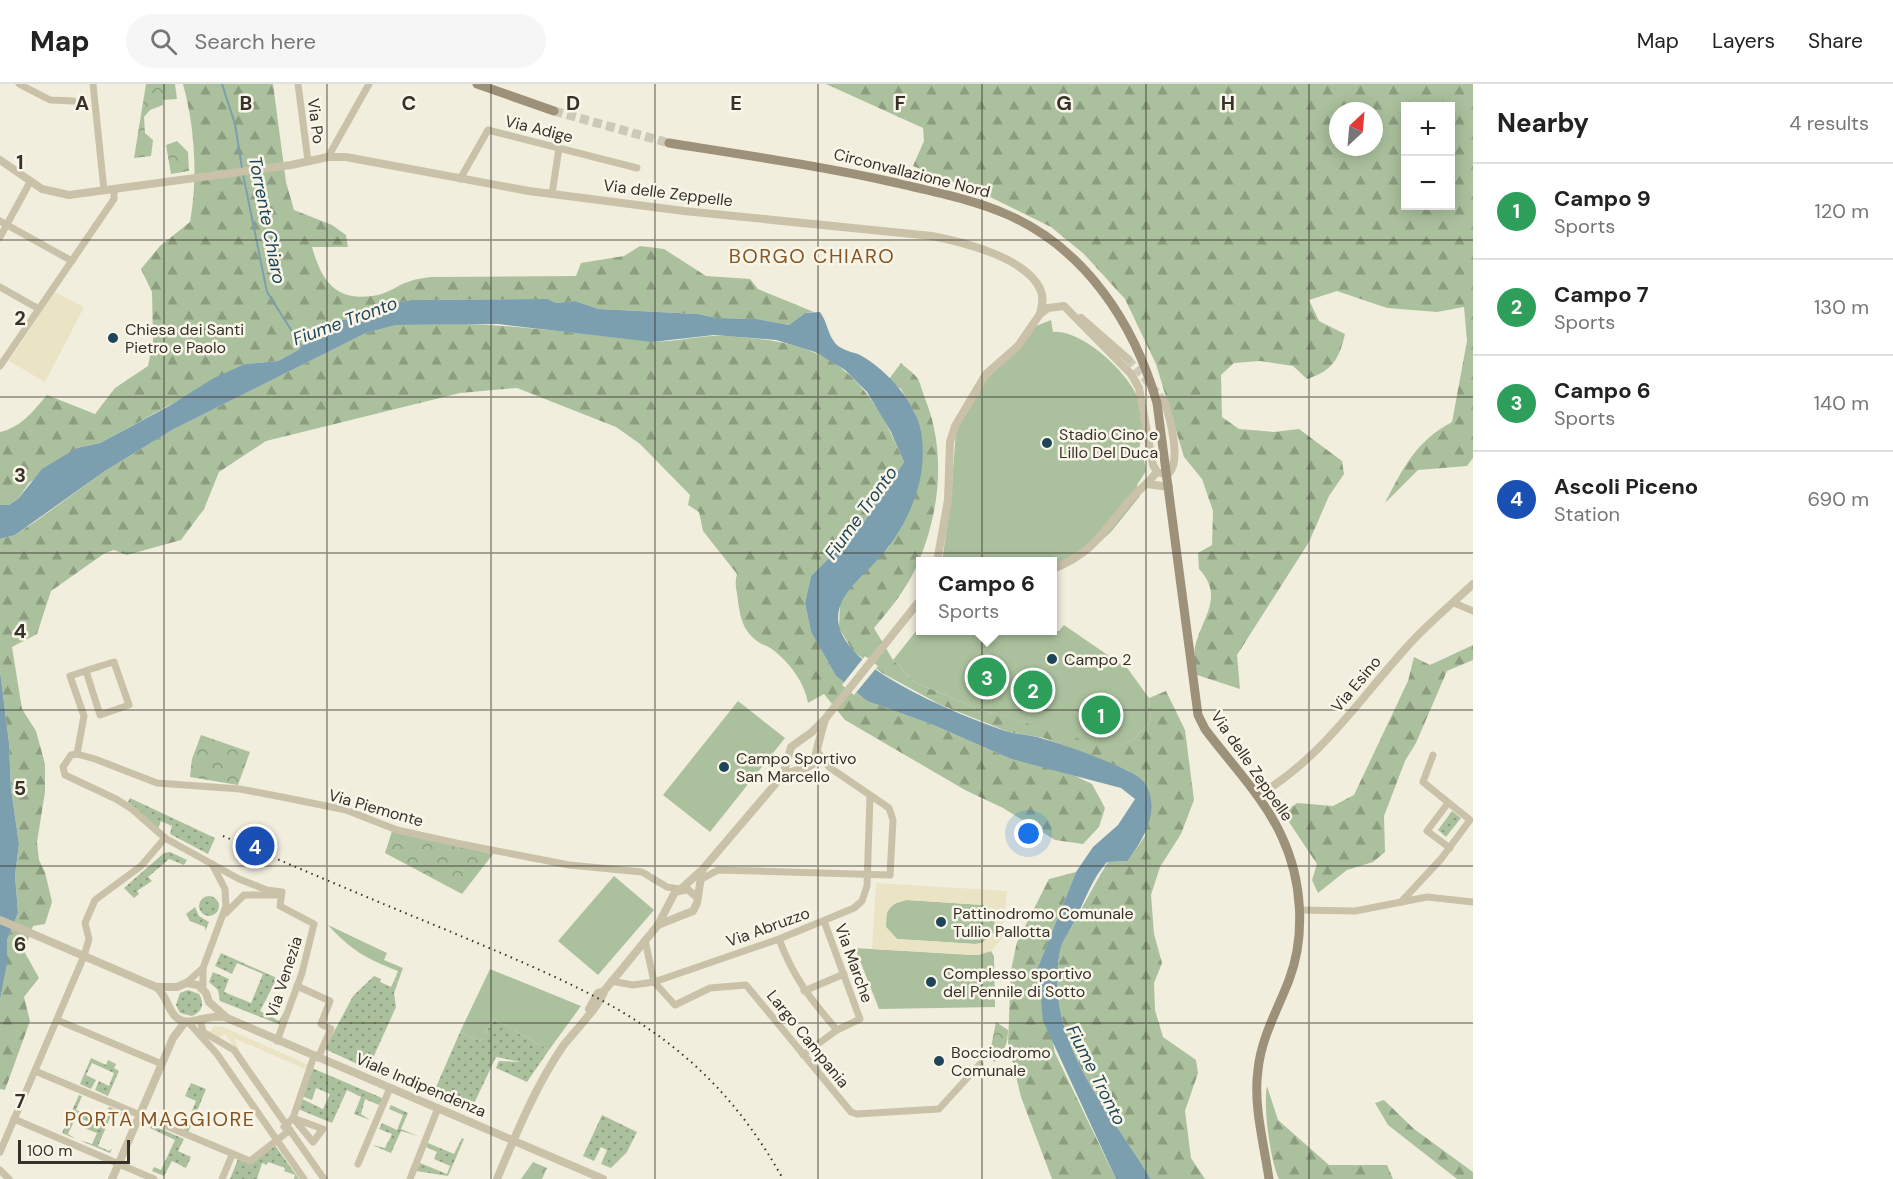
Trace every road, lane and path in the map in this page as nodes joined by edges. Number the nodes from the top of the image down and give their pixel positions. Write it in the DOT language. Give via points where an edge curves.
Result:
graph roads {
  1 [pos="19,84"];
  2 [pos="93,84"];
  3 [pos="298,84"];
  4 [pos="369,84"];
  5 [pos="477,84"];
  6 [pos="73,100"];
  7 [pos="554,111"];
  8 [pos="669,143"];
  9 [pos="559,148"];
  10 [pos="328,157"];
  11 [pos="0,160"];
  12 [pos="308,161"];
  13 [pos="638,168"];
  14 [pos="460,179"];
  15 [pos="30,182"];
  16 [pos="109,189"];
  17 [pos="552,194"];
  18 [pos="3,223"];
  19 [pos="0,237"];
  20 [pos="72,261"];
  21 [pos="0,287"];
  22 [pos="39,309"];
  23 [pos="1072,313"];
  24 [pos="1040,314"];
  25 [pos="1128,359"];
  26 [pos="1,363"];
  27 [pos="1164,401"];
  28 [pos="1157,472"];
  29 [pos="1168,474"];
  30 [pos="1147,484"];
  31 [pos="1169,487"];
  32 [pos="938,557"];
  33 [pos="1057,567"];
  34 [pos="1473,584"];
  35 [pos="1454,603"];
  36 [pos="916,605"];
  37 [pos="1473,611"];
  38 [pos="86,671"];
  39 [pos="825,719"];
  40 [pos="800,740"];
  41 [pos="817,751"];
  42 [pos="77,754"];
  43 [pos="789,755"];
  44 [pos="1433,755"];
  45 [pos="812,765"];
  46 [pos="799,767"];
  47 [pos="829,767"];
  48 [pos="783,775"];
  49 [pos="870,796"];
  50 [pos="1257,796"];
  51 [pos="1448,803"];
  52 [pos="165,838"];
  53 [pos="1450,848"];
  54 [pos="211,864"];
  55 [pos="702,870"];
  56 [pos="867,874"];
  57 [pos="240,880"];
  58 [pos="700,880"];
  59 [pos="667,887"];
  60 [pos="681,889"];
  61 [pos="225,891"];
  62 [pos="241,897"];
  63 [pos="283,897"];
  64 [pos="697,897"];
  65 [pos="671,900"];
  66 [pos="1401,902"];
  67 [pos="1473,902"];
  68 [pos="1300,910"];
  69 [pos="687,914"];
  70 [pos="0,920"];
  71 [pos="824,921"];
  72 [pos="220,923"];
  73 [pos="658,925"];
  74 [pos="779,939"];
  75 [pos="645,940"];
  76 [pos="84,956"];
  77 [pos="203,968"];
  78 [pos="844,974"];
  79 [pos="611,981"];
  80 [pos="654,982"];
  81 [pos="186,983"];
  82 [pos="297,986"];
  83 [pos="156,987"];
  84 [pos="177,987"];
  85 [pos="203,989"];
  86 [pos="804,991"];
  87 [pos="169,1002"];
  88 [pos="209,1002"];
  89 [pos="174,1015"];
  90 [pos="202,1018"];
  91 [pos="227,1018"];
  92 [pos="57,1020"];
  93 [pos="187,1022"];
  94 [pos="837,1030"];
  95 [pos="195,1031"];
  96 [pos="176,1035"];
  97 [pos="277,1041"];
  98 [pos="226,1045"];
  99 [pos="217,1054"];
  100 [pos="803,1055"];
  101 [pos="316,1057"];
  102 [pos="162,1064"];
  103 [pos="980,1064"];
  104 [pos="35,1071"];
  105 [pos="390,1088"];
  106 [pos="438,1108"];
  107 [pos="140,1115"];
  108 [pos="14,1119"];
  109 [pos="288,1127"];
  110 [pos="275,1136"];
  111 [pos="514,1140"];
  112 [pos="0,1152"];
  113 [pos="232,1155"];
  114 [pos="119,1164"];
  115 [pos="358,1164"];
  116 [pos="0,1170"];
  117 [pos="9,1179"];
  118 [pos="112,1179"];
  119 [pos="154,1179"];
  120 [pos="222,1179"];
  121 [pos="304,1179"];
  122 [pos="324,1179"];
  123 [pos="410,1179"];
  124 [pos="497,1179"];
  125 [pos="603,1179"];
  126 [pos="1269,1179"];
  1 -- 6 [label="street" via="50,99"];
  2 -- 16 [label="street"];
  3 -- 12 [label="street, Via Po"];
  4 -- 10 [label="street"];
  5 -- 7 [label="main road"];
  8 -- 29 [label="main road, Circonvallazione Nord" via="792,161 975,202 1040,232 1094,279 1127,327 1148,371 1157,403"];
  9 -- 13 [label="street, Via Adige"];
  9 -- 14 [label="street, Via Adige" via="488,130"];
  9 -- 17 [label="street"];
  10 -- 12 [label="street, Via delle Zeppelle"];
  10 -- 14 [label="street, Via delle Zeppelle"];
  11 -- 15 [label="street, Via delle Zeppelle"];
  12 -- 16 [label="street, Via delle Zeppelle"];
  14 -- 17 [label="street, Via delle Zeppelle"];
  15 -- 16 [label="street, Via delle Zeppelle" via="69,195"];
  15 -- 18 [label="street"];
  16 -- 20 [label="street" via="114,199"];
  17 -- 24 [label="street, Via delle Zeppelle" via="952,240 986,251 1035,280 1042,292"];
  18 -- 19 [label="street"];
  18 -- 20 [label="street"];
  20 -- 22 [label="street"];
  21 -- 22 [label="street"];
  22 -- 26 [label="street"];
  23 -- 24 [label="street" via="1064,306 1055,306"];
  23 -- 25 [label="street" via="1091,324"];
  23 -- 28 [label="street" via="1131,374 1139,388"];
  24 -- 32 [label="street" via="1018,346 986,374 955,426"];
  27 -- 29 [label="street, Via delle Zeppelle" via="1174,462"];
  28 -- 29 [label="street"];
  28 -- 30 [label="street"];
  29 -- 31 [label="main road, Via delle Zeppelle"];
  30 -- 31 [label="street"];
  30 -- 33 [label="street" via="1091,546"];
  31 -- 50 [label="main road, Via delle Zeppelle" via="1198,715"];
  34 -- 35 [label="street, Via Esino"];
  35 -- 37 [label="street"];
  35 -- 50 [label="street, Via Esino" via="1407,647 1316,754 1283,782"];
  36 -- 39 [label="street"];
  38 -- 38 [label="street" via="100,715 129,705 114,662"];
  38 -- 42 [label="street" via="70,676 84,716"];
  39 -- 40 [label="street"];
  39 -- 41 [label="street"];
  40 -- 41 [label="street" via="811,742"];
  40 -- 43 [label="street" via="791,747"];
  41 -- 45 [label="street"];
  41 -- 47 [label="street"];
  42 -- 52 [label="street" via="66,761 65,775 132,809"];
  42 -- 59 [label="street, Via Piemonte" via="157,783 240,789 297,800 346,810 397,830 456,843 569,866 642,872"];
  43 -- 46 [label="street"];
  43 -- 48 [label="street"];
  44 -- 51 [label="street" via="1423,782"];
  45 -- 46 [label="street"];
  45 -- 47 [label="street"];
  46 -- 48 [label="street"];
  47 -- 49 [label="street"];
  48 -- 55 [label="street"];
  49 -- 56 [label="street"];
  49 -- 56 [label="street" via="889,808 893,820 890,875"];
  50 -- 68 [label="main road, Via delle Zeppelle" via="1285,843"];
  51 -- 53 [label="street" via="1470,820"];
  51 -- 53 [label="street" via="1427,831"];
  52 -- 54 [label="street"];
  52 -- 76 [label="street" via="141,866 95,900 85,923 89,939"];
  53 -- 66 [label="street"];
  54 -- 57 [label="street"];
  54 -- 61 [label="street"];
  55 -- 58 [label="street"];
  55 -- 60 [label="street"];
  56 -- 58 [label="street" via="718,870"];
  56 -- 71 [label="street, Via Abruzzo" via="862,901"];
  57 -- 61 [label="street" via="231,880"];
  57 -- 62 [label="street" via="246,888"];
  57 -- 63 [label="street" via="282,892"];
  58 -- 64 [label="street"];
  59 -- 60 [label="street, Via Piemonte"];
  59 -- 65 [label="street"];
  60 -- 64 [label="street" via="693,891"];
  60 -- 65 [label="street"];
  61 -- 62 [label="street" via="232,899"];
  61 -- 72 [label="street" via="226,906"];
  62 -- 63 [label="street"];
  62 -- 72 [label="street"];
  63 -- 82 [label="street, Via Venezia" via="280,906 314,924"];
  64 -- 69 [label="street" via="696,907"];
  65 -- 69 [label="street" via="676,911"];
  65 -- 73 [label="street"];
  66 -- 67 [label="street" via="1427,897"];
  66 -- 68 [label="street" via="1355,911"];
  68 -- 126 [label="main road, Via delle Zeppelle" via="1293,967 1257,1070"];
  69 -- 73 [label="street"];
  70 -- 76 [label="street"];
  71 -- 74 [label="street, Via Abruzzo"];
  71 -- 78 [label="street, Via Marche"];
  72 -- 77 [label="street"];
  73 -- 75 [label="street"];
  74 -- 80 [label="street, Via Abruzzo"];
  74 -- 86 [label="street"];
  75 -- 79 [label="street"];
  75 -- 80 [label="street"];
  76 -- 83 [label="street"];
  76 -- 92 [label="street"];
  77 -- 81 [label="street"];
  77 -- 85 [label="street"];
  78 -- 86 [label="street"];
  78 -- 94 [label="street, Via Marche" via="860,1019"];
  79 -- 80 [label="street, Via Abruzzo" via="633,985"];
  79 -- 111 [label="street" via="598,993 548,1071"];
  80 -- 100 [label="street, Largo Campania" via="675,1005 710,988 746,985"];
  81 -- 84 [label="street"];
  81 -- 85 [label="street"];
  82 -- 97 [label="street, Via Venezia"];
  82 -- 101 [label="street" via="330,1001 321,1024 332,1029"];
  83 -- 84 [label="street"];
  83 -- 87 [label="street"];
  84 -- 87 [label="street"];
  85 -- 88 [label="street, Viale Indipendenza"];
  86 -- 94 [label="street"];
  87 -- 89 [label="street"];
  88 -- 90 [label="street"];
  88 -- 91 [label="street, Viale Indipendenza"];
  89 -- 93 [label="street"];
  89 -- 96 [label="street"];
  90 -- 91 [label="street, Viale Indipendenza"];
  90 -- 93 [label="street, Viale Indipendenza"];
  90 -- 98 [label="street" via="202,1032"];
  91 -- 97 [label="street, Viale Indipendenza"];
  92 -- 102 [label="street"];
  92 -- 104 [label="street"];
  93 -- 95 [label="street"];
  93 -- 96 [label="street"];
  94 -- 100 [label="street, Via Marche"];
  95 -- 96 [label="street"];
  95 -- 99 [label="street"];
  96 -- 102 [label="street"];
  97 -- 101 [label="street, Viale Indipendenza"];
  98 -- 99 [label="street"];
  98 -- 109 [label="street" via="234,1050"];
  99 -- 110 [label="street"];
  100 -- 103 [label="street, Largo Campania" via="851,1112 860,1114 939,1109"];
  101 -- 105 [label="street, Viale Indipendenza"];
  101 -- 109 [label="street"];
  102 -- 107 [label="street"];
  104 -- 107 [label="street"];
  104 -- 108 [label="street"];
  105 -- 106 [label="street, Viale Indipendenza"];
  105 -- 115 [label="street"];
  106 -- 111 [label="street, Viale Indipendenza"];
  106 -- 123 [label="street"];
  107 -- 113 [label="street"];
  107 -- 114 [label="street"];
  108 -- 112 [label="street"];
  108 -- 114 [label="street"];
  109 -- 110 [label="street"];
  109 -- 122 [label="street"];
  110 -- 113 [label="street" via="250,1161"];
  110 -- 121 [label="street"];
  111 -- 124 [label="street"];
  111 -- 125 [label="street, Viale Indipendenza"];
  113 -- 120 [label="street"];
  114 -- 118 [label="street"];
  114 -- 119 [label="street"];
  116 -- 117 [label="street"];
}
